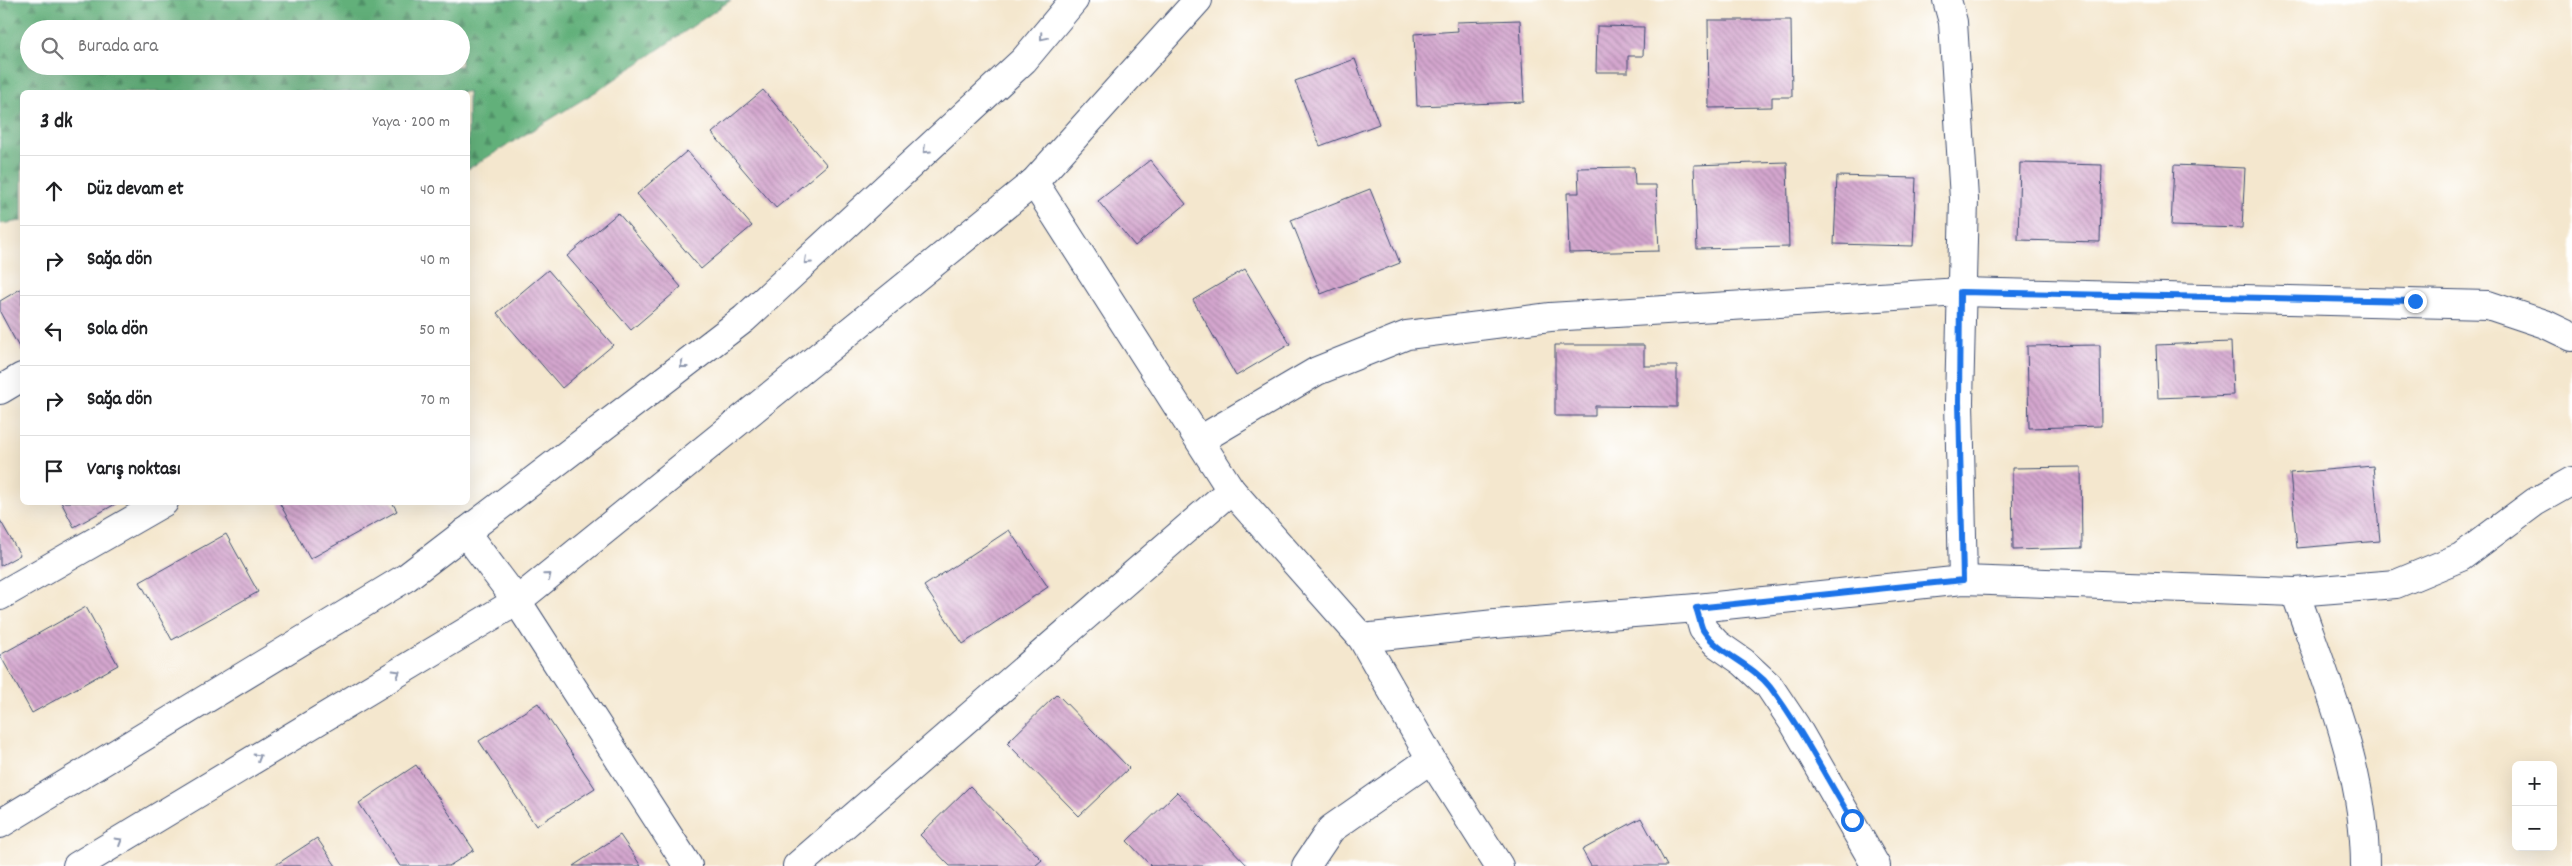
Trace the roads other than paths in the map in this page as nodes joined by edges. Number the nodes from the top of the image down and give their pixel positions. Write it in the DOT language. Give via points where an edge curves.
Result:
graph roads {
  1 [pos="1074,0"];
  2 [pos="1198,0"];
  3 [pos="1947,0"];
  4 [pos="1034,182"];
  5 [pos="1960,292"];
  6 [pos="2572,337"];
  7 [pos="20,378"];
  8 [pos="0,390"];
  9 [pos="1200,440"];
  10 [pos="2572,481"];
  11 [pos="1231,490"];
  12 [pos="159,505"];
  13 [pos="465,532"];
  14 [pos="1963,580"];
  15 [pos="2295,592"];
  16 [pos="0,596"];
  17 [pos="517,601"];
  18 [pos="1696,608"];
  19 [pos="1362,638"];
  20 [pos="1431,758"];
  21 [pos="0,824"];
  22 [pos="77,866"];
  23 [pos="688,866"];
  24 [pos="797,866"];
  25 [pos="1306,866"];
  26 [pos="1499,866"];
  27 [pos="1876,866"];
  28 [pos="2365,866"];
  1 -- 13 [label="street, one-way" via="1024,60 744,319"];
  2 -- 4 [label="street"];
  3 -- 5 [label="street" via="1953,22 1964,199"];
  4 -- 9 [label="street"];
  17 -- 4 [label="street, one-way"];
  5 -- 6 [label="street" via="2488,305 2545,324"];
  5 -- 9 [label="street" via="1550,317 1407,335 1317,371"];
  5 -- 14 [label="street"];
  7 -- 8 [label="street"];
  9 -- 11 [label="street"];
  10 -- 15 [label="street" via="2535,502 2461,557 2396,584"];
  11 -- 19 [label="street"];
  11 -- 24 [label="street"];
  12 -- 16 [label="street"];
  13 -- 17 [label="street"];
  13 -- 21 [label="street" via="407,577"];
  14 -- 15 [label="street"];
  14 -- 18 [label="street"];
  15 -- 28 [label="street" via="2352,761 2361,813"];
  22 -- 17 [label="street, one-way"];
  17 -- 23 [label="street"];
  18 -- 19 [label="street"];
  18 -- 27 [label="street" via="1703,630 1769,686 1795,724"];
  19 -- 20 [label="street"];
  20 -- 25 [label="street" via="1331,829"];
  20 -- 26 [label="street"];
}
